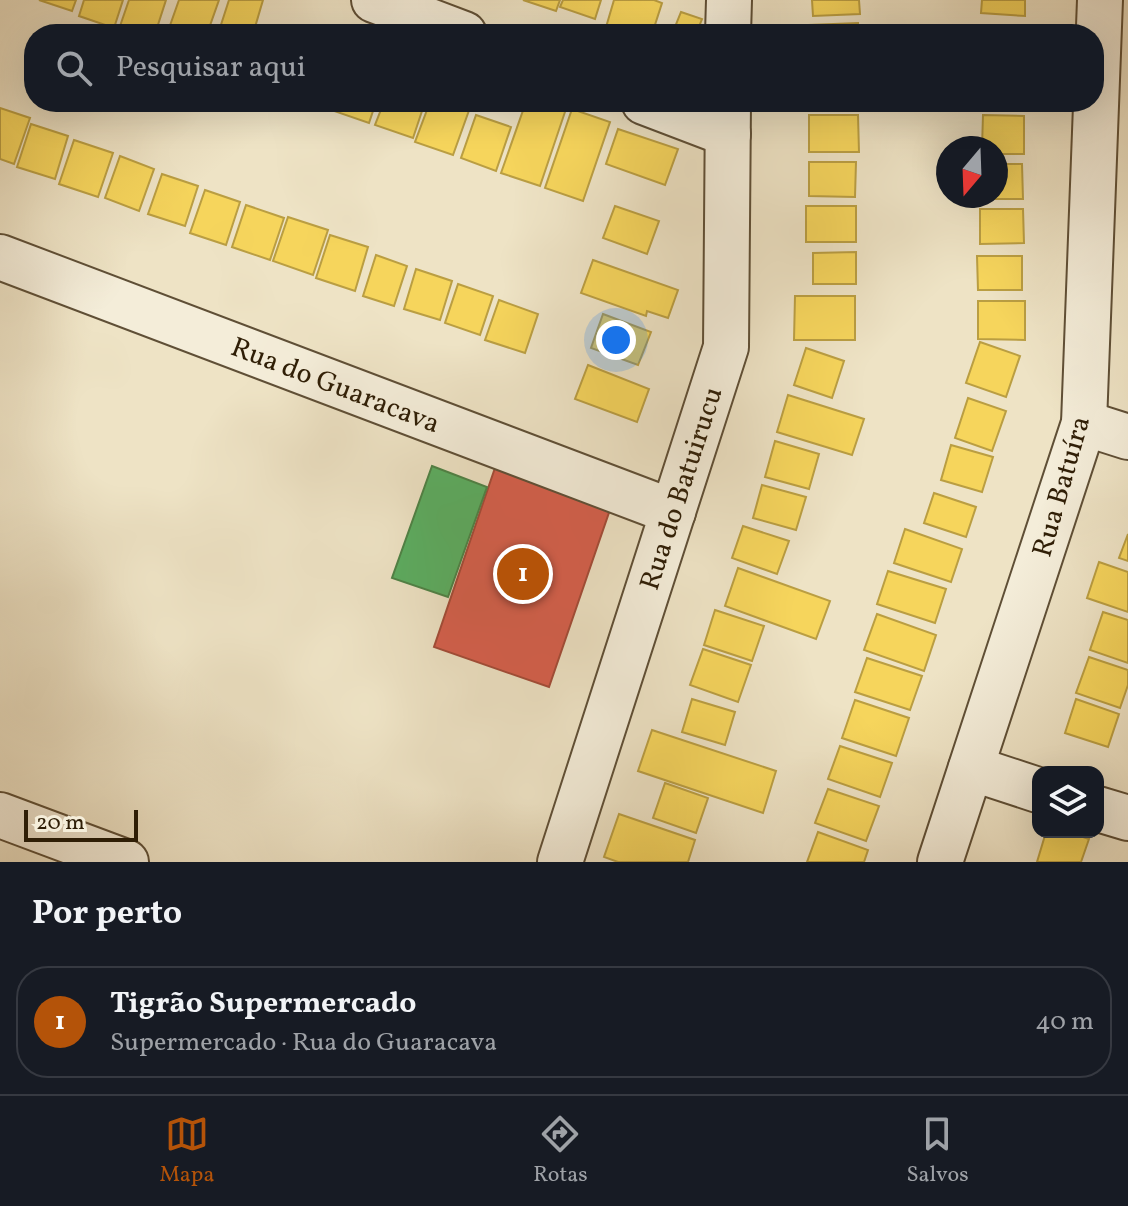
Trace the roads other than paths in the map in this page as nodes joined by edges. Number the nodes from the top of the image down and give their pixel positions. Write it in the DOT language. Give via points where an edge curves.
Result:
graph roads {
  1 [pos="374,0"];
  2 [pos="729,0"];
  3 [pos="1100,0"];
  4 [pos="438,24"];
  5 [pos="728,24"];
  6 [pos="1099,24"];
  7 [pos="696,112"];
  8 [pos="1096,112"];
  9 [pos="728,118"];
  10 [pos="0,257"];
  11 [pos="1084,423"];
  12 [pos="1128,437"];
  13 [pos="673,512"];
  14 [pos="971,768"];
  15 [pos="1032,788"];
  16 [pos="1104,811"];
  17 [pos="0,815"];
  18 [pos="1128,818"];
  19 [pos="126,862"];
  20 [pos="560,862"];
  21 [pos="940,862"];
  1 -- 4 [label="street"];
  2 -- 5 [label="street"];
  3 -- 6 [label="street, Rua Batuíra"];
  7 -- 9 [label="street"];
  8 -- 11 [label="street, Rua Batuíra"];
  9 -- 13 [label="street, Rua do Batuirucu" via="726,347"];
  10 -- 13 [label="street, Rua do Guaracava"];
  11 -- 12 [label="street"];
  11 -- 14 [label="street, Rua Batuíra"];
  13 -- 20 [label="street, Rua do Batuirucu"];
  14 -- 15 [label="street"];
  14 -- 21 [label="street, Rua Batuíra"];
  16 -- 18 [label="street"];
  17 -- 19 [label="street"];
}
